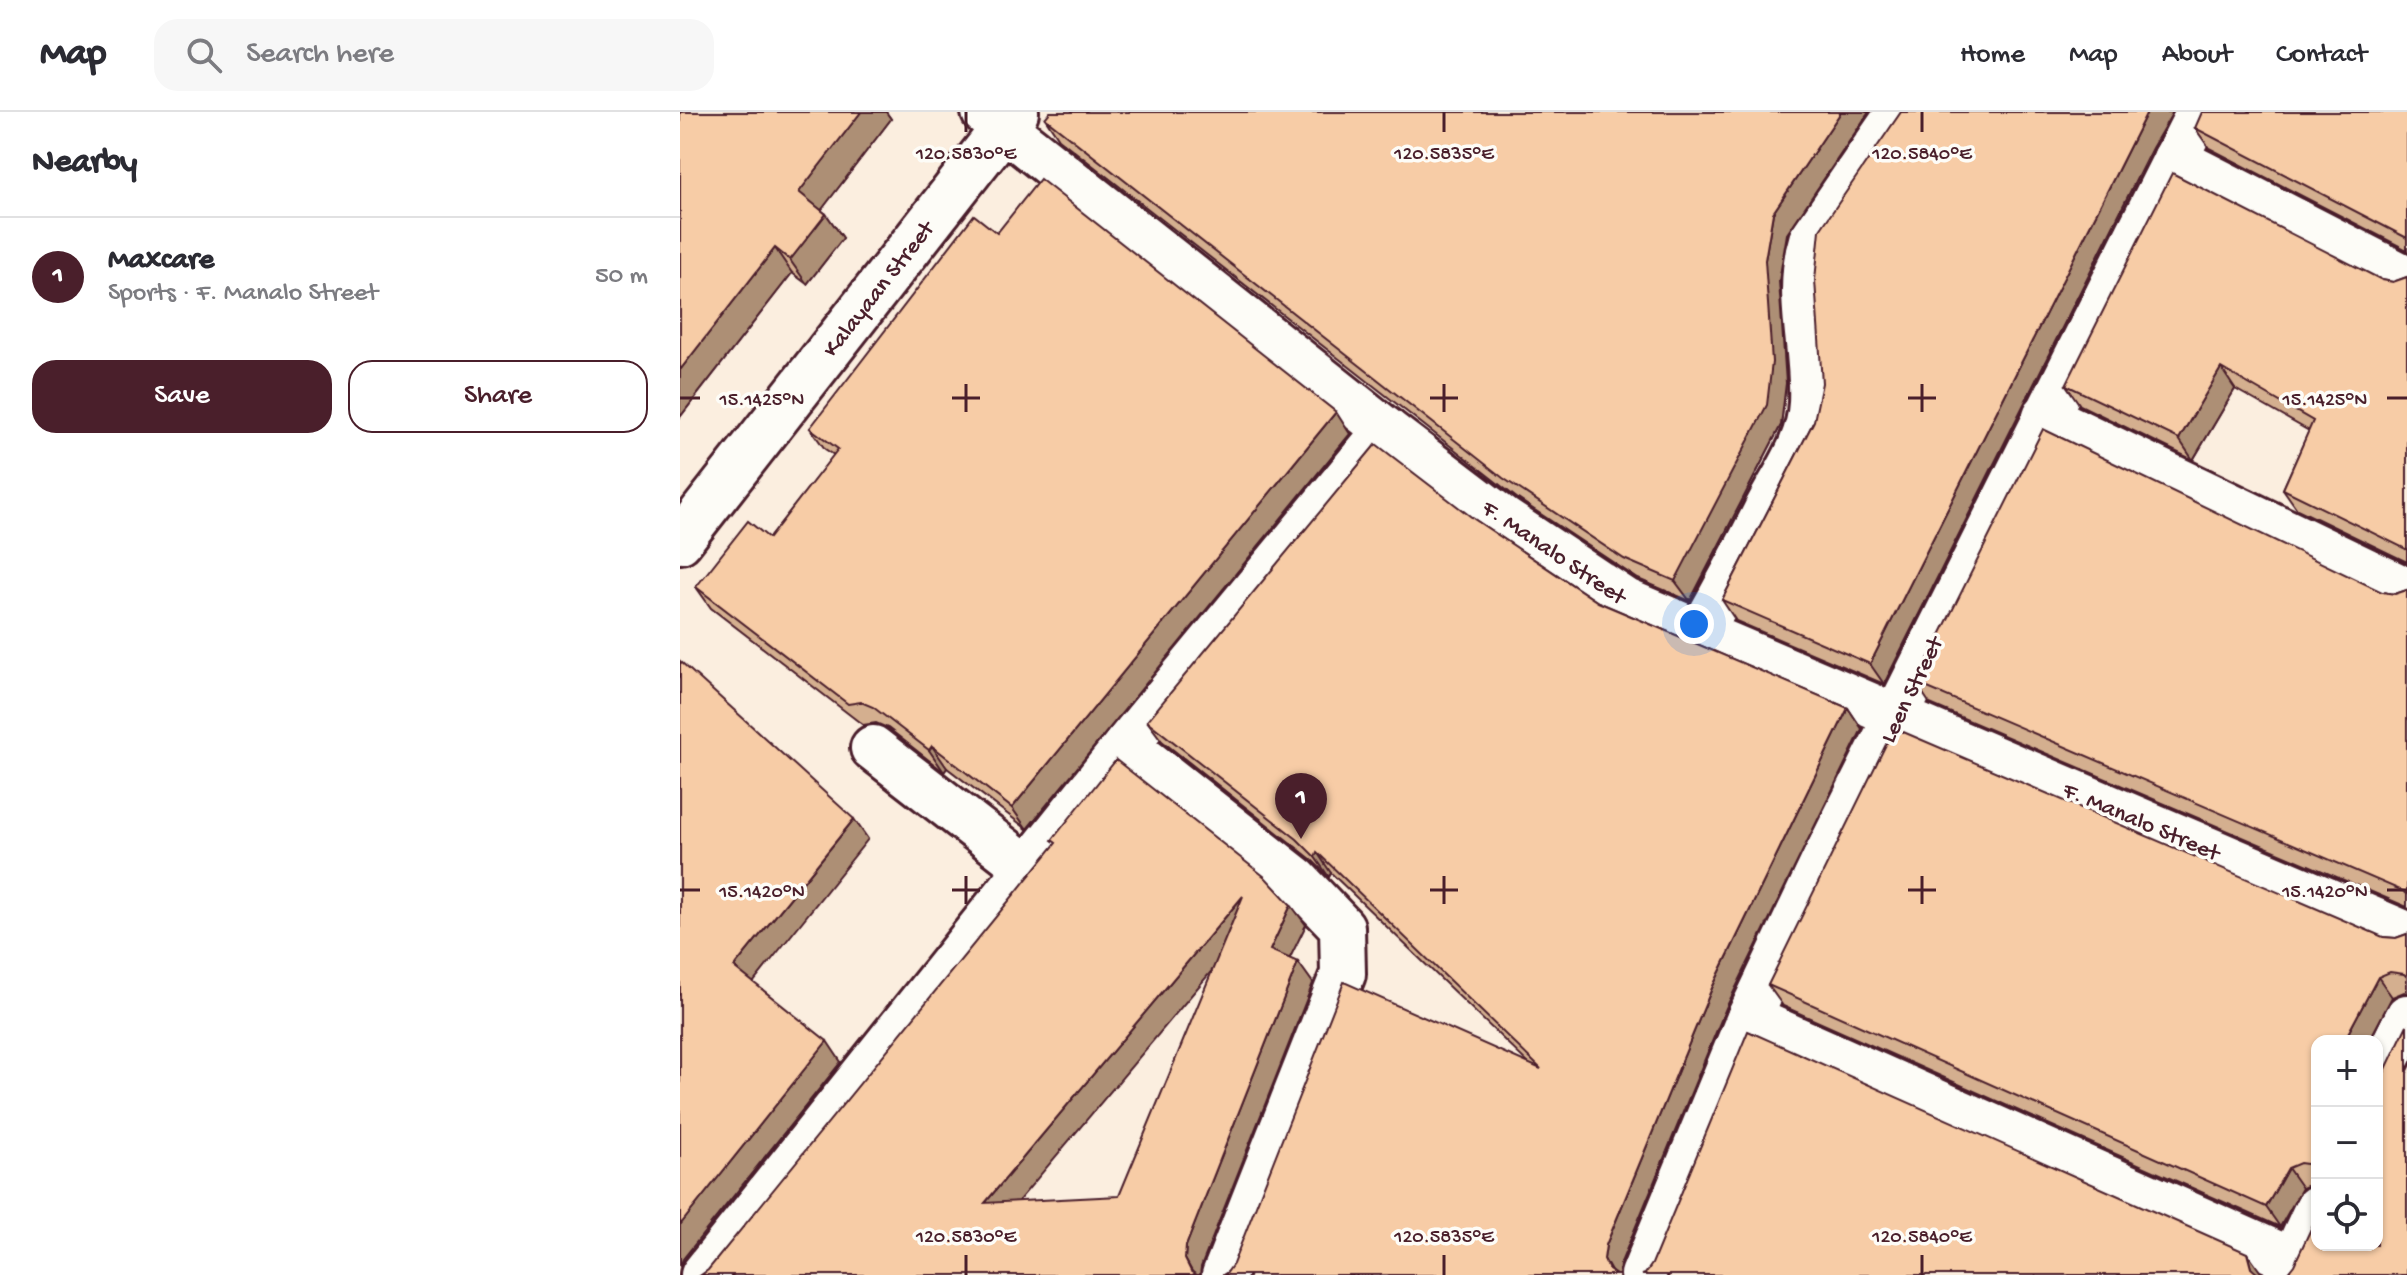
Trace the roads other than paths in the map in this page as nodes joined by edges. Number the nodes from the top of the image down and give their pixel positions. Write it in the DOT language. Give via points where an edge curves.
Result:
graph roads {
  1 [pos="1899,112"];
  2 [pos="2199,112"];
  3 [pos="1001,117"];
  4 [pos="2175,159"];
  5 [pos="2407,278"];
  6 [pos="2045,416"];
  7 [pos="1386,430"];
  8 [pos="680,541"];
  9 [pos="2407,590"];
  10 [pos="1701,632"];
  11 [pos="1897,715"];
  12 [pos="1126,745"];
  13 [pos="873,748"];
  14 [pos="1030,870"];
  15 [pos="2407,934"];
  16 [pos="2407,1017"];
  17 [pos="1749,1018"];
  18 [pos="2383,1067"];
  19 [pos="2311,1221"];
  20 [pos="2289,1268"];
  21 [pos="703,1275"];
  22 [pos="1224,1275"];
  23 [pos="1643,1275"];
  1 -- 10 [label="street" via="1811,240 1803,265 1811,403 1807,427 1795,461"];
  2 -- 4 [label="street, Leen Street"];
  3 -- 7 [label="street, F. Manalo Street"];
  3 -- 8 [label="street, Kalayaan Street"];
  4 -- 5 [label="street"];
  4 -- 6 [label="street, Leen Street"];
  6 -- 9 [label="street"];
  6 -- 11 [label="street, Leen Street"];
  7 -- 10 [label="street, F. Manalo Street" via="1503,519 1626,601"];
  7 -- 12 [label="street"];
  10 -- 11 [label="street, F. Manalo Street"];
  11 -- 15 [label="street, F. Manalo Street"];
  11 -- 17 [label="street, Leen Street"];
  12 -- 14 [label="street"];
  12 -- 22 [label="street" via="1296,879 1342,927 1343,974"];
  13 -- 14 [label="street"];
  14 -- 21 [label="street"];
  16 -- 18 [label="street"];
  17 -- 20 [label="street"];
  17 -- 23 [label="street, Leen Street"];
  19 -- 20 [label="street"];
}
